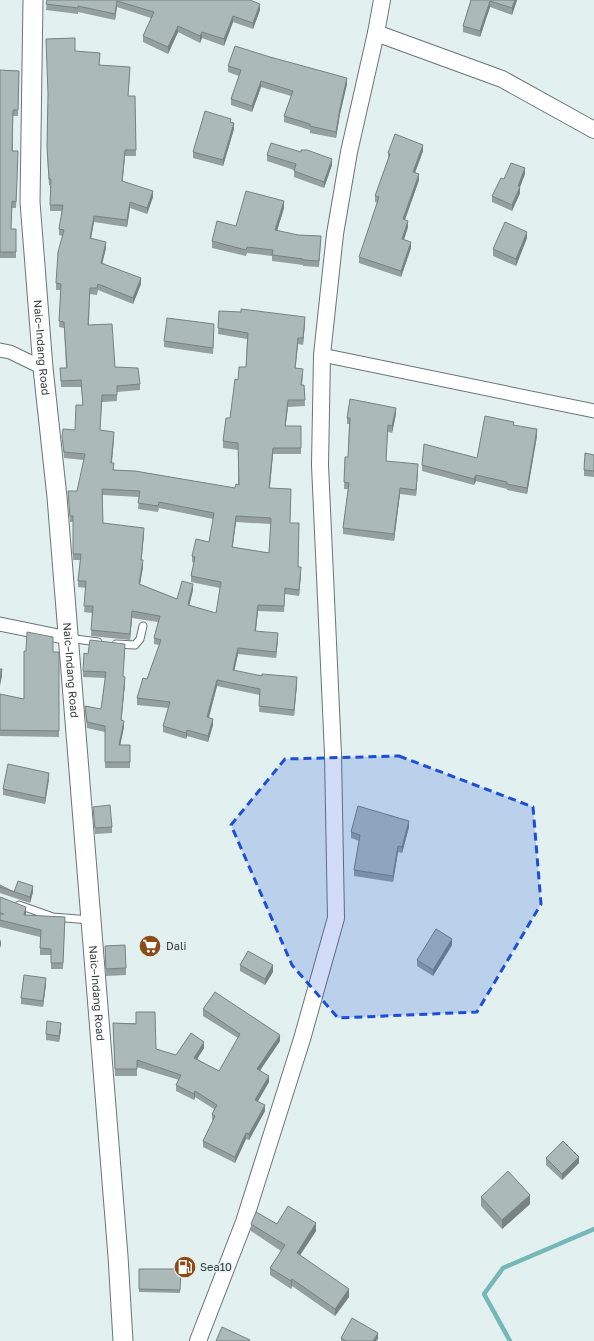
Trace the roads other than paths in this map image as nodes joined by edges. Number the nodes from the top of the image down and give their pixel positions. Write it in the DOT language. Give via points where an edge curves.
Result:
graph roads {
  1 [pos="33,0"];
  2 [pos="382,0"];
  3 [pos="376,33"];
  4 [pos="594,130"];
  5 [pos="0,350"];
  6 [pos="322,355"];
  7 [pos="43,368"];
  8 [pos="594,411"];
  9 [pos="0,624"];
  10 [pos="143,626"];
  11 [pos="68,638"];
  12 [pos="14,903"];
  13 [pos="91,920"];
  14 [pos="123,1341"];
  15 [pos="198,1341"];
  1 -- 7 [label="main road, Naic–Indang Road" via="30,202"];
  2 -- 3 [label="street"];
  3 -- 4 [label="street" via="502,79"];
  3 -- 6 [label="street" via="349,152 335,234"];
  5 -- 7 [label="street" via="10,352"];
  6 -- 8 [label="street"];
  6 -- 15 [label="street" via="320,465 333,754 336,918 302,1039 244,1222"];
  7 -- 11 [label="main road, Naic–Indang Road" via="57,496"];
  9 -- 11 [label="street"];
  10 -- 11 [label="lane" via="140,640 135,645"];
  11 -- 13 [label="main road, Naic–Indang Road"];
  12 -- 13 [label="lane" via="53,917"];
  13 -- 14 [label="main road, Naic–Indang Road"];
}
